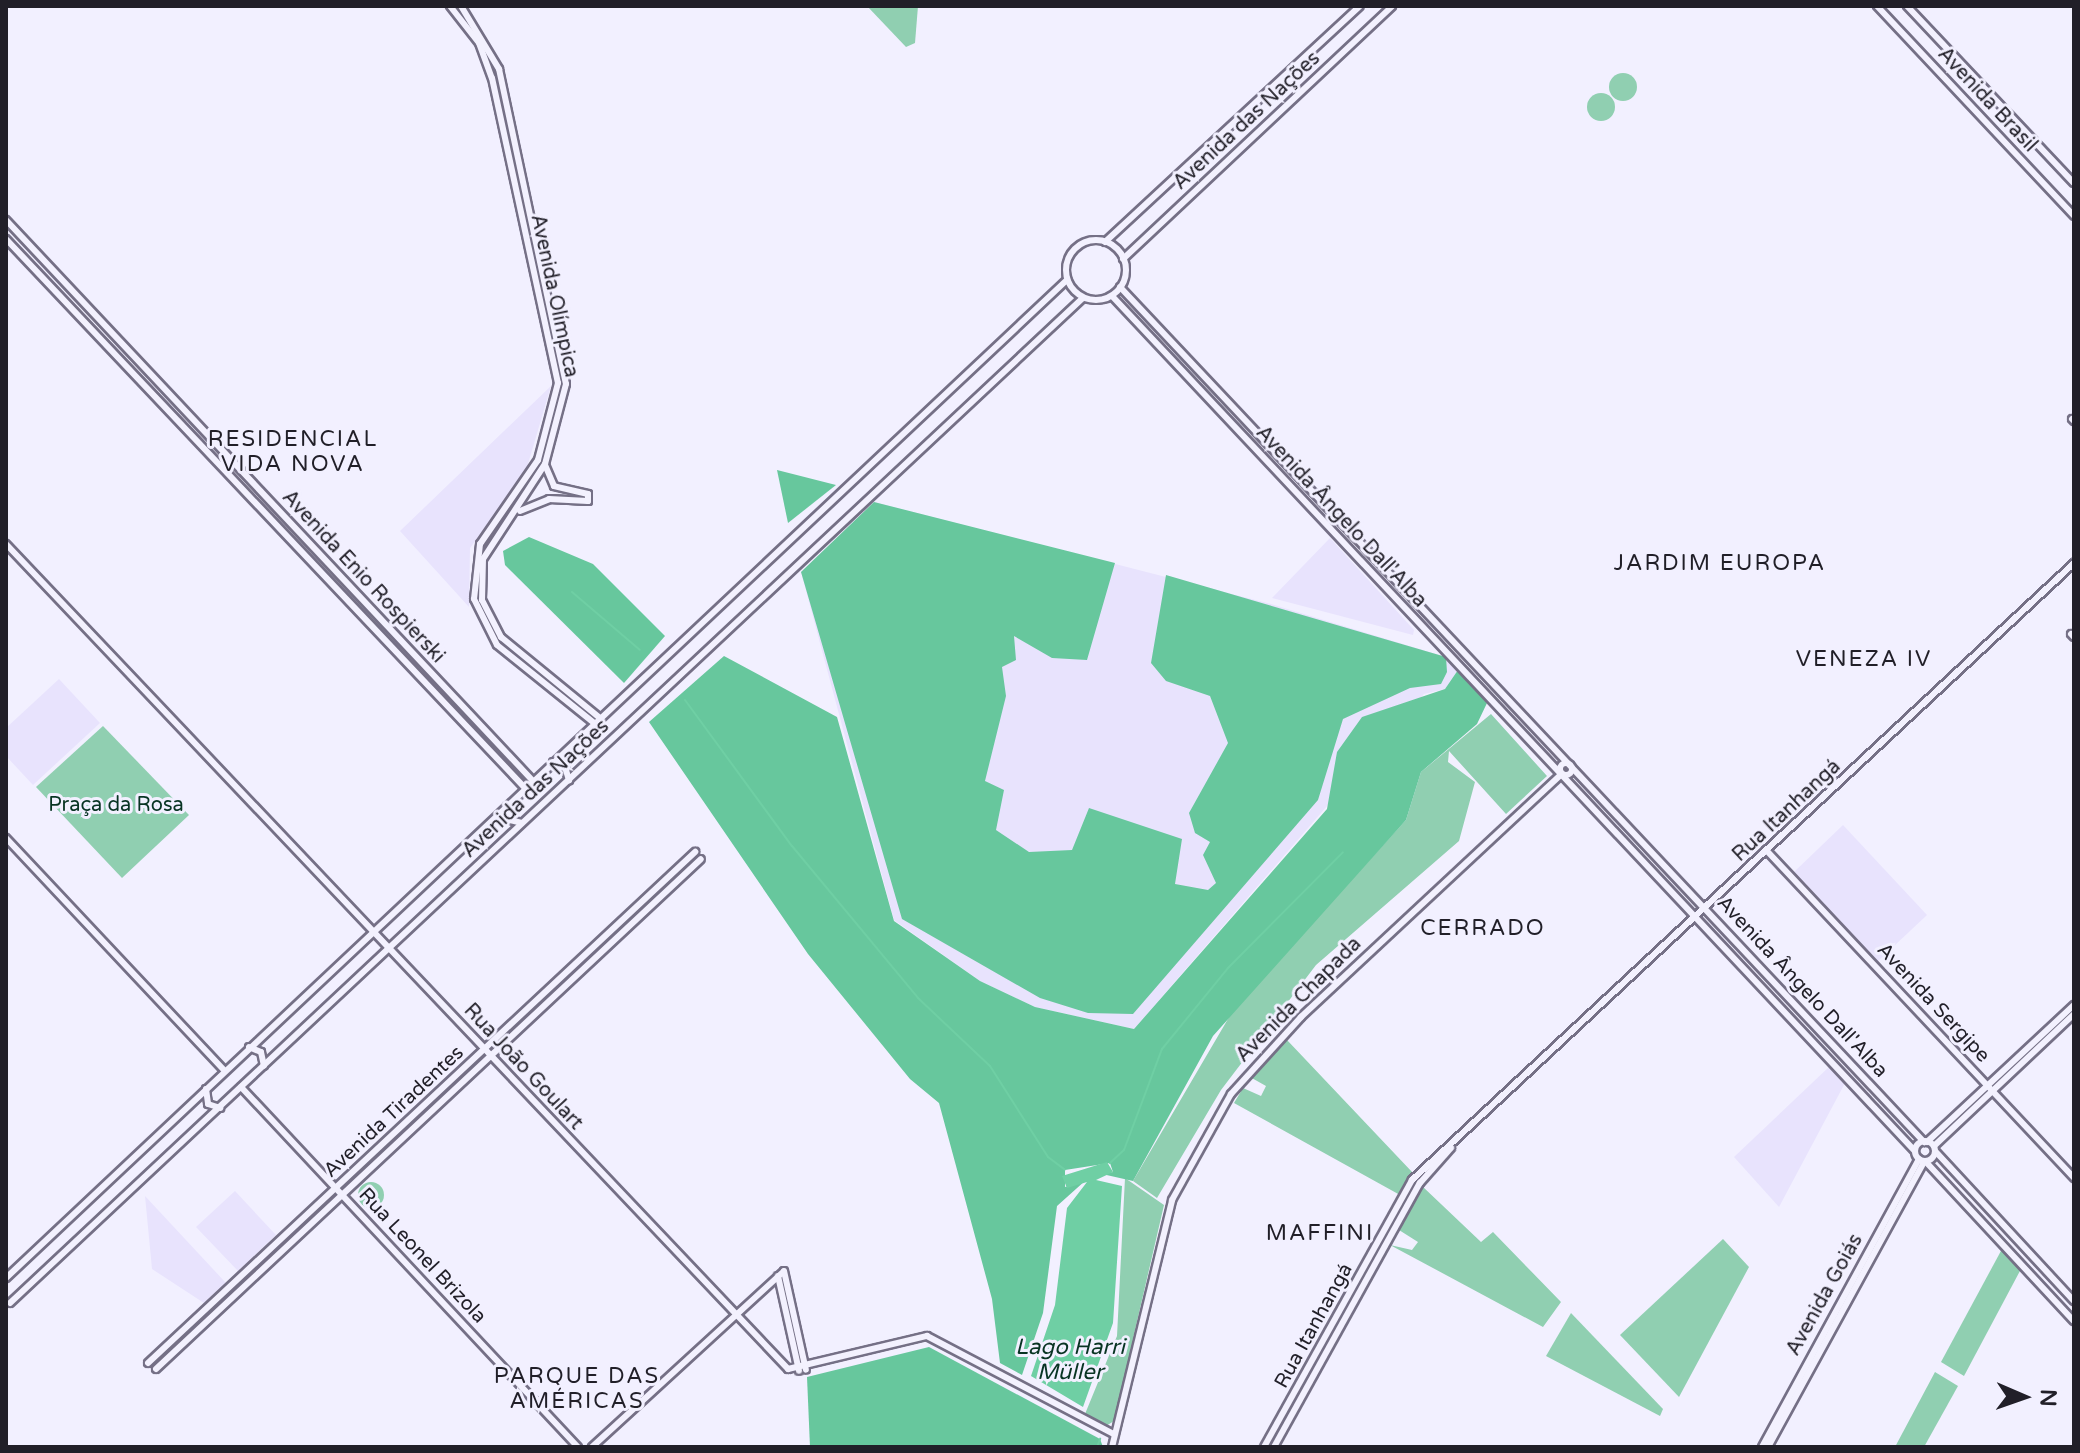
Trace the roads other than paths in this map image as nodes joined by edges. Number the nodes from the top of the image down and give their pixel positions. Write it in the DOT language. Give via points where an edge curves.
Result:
graph roads {
  1 [pos="450,6"];
  2 [pos="461,6"];
  3 [pos="1360,6"];
  4 [pos="1392,6"];
  5 [pos="1877,6"];
  6 [pos="1907,6"];
  7 [pos="2074,183"];
  8 [pos="2074,216"];
  9 [pos="6,220"];
  10 [pos="6,239"];
  11 [pos="1105,242"];
  12 [pos="1123,259"];
  13 [pos="1067,280"];
  14 [pos="1120,287"];
  15 [pos="1112,296"];
  16 [pos="1083,298"];
  17 [pos="545,464"];
  18 [pos="516,512"];
  19 [pos="6,544"];
  20 [pos="2074,563"];
  21 [pos="597,721"];
  22 [pos="553,762"];
  23 [pos="1571,765"];
  24 [pos="1562,774"];
  25 [pos="569,780"];
  26 [pos="533,781"];
  27 [pos="525,788"];
  28 [pos="507,806"];
  29 [pos="523,823"];
  30 [pos="6,838"];
  31 [pos="1767,851"];
  32 [pos="695,852"];
  33 [pos="701,859"];
  34 [pos="1705,908"];
  35 [pos="1696,918"];
  36 [pos="374,930"];
  37 [pos="390,948"];
  38 [pos="2074,1005"];
  39 [pos="2074,1014"];
  40 [pos="249,1047"];
  41 [pos="484,1049"];
  42 [pos="1839,1051"];
  43 [pos="490,1056"];
  44 [pos="1830,1061"];
  45 [pos="264,1066"];
  46 [pos="224,1070"];
  47 [pos="241,1087"];
  48 [pos="1990,1088"];
  49 [pos="206,1089"];
  50 [pos="220,1108"];
  51 [pos="1930,1145"];
  52 [pos="1451,1148"];
  53 [pos="1915,1151"];
  54 [pos="1923,1161"];
  55 [pos="2074,1178"];
  56 [pos="336,1188"];
  57 [pos="342,1195"];
  58 [pos="2014,1239"];
  59 [pos="1999,1243"];
  60 [pos="6,1278"];
  61 [pos="2074,1301"];
  62 [pos="10,1303"];
  63 [pos="734,1314"];
  64 [pos="2074,1321"];
  65 [pos="148,1363"];
  66 [pos="156,1369"];
  67 [pos="802,1370"];
  68 [pos="1094,1426"];
  69 [pos="1116,1426"];
  70 [pos="1106,1433"];
  71 [pos="1114,1434"];
  72 [pos="578,1447"];
  73 [pos="592,1447"];
  74 [pos="1111,1447"];
  75 [pos="1264,1447"];
  76 [pos="1274,1447"];
  77 [pos="1762,1447"];
  78 [pos="1768,1447"];
  1 -- 21 [label="street, Avenida Olímpica" via="479,43 492,78 558,383 538,460 480,544 474,599 497,645"];
  2 -- 17 [label="street, Avenida Olímpica" via="499,69 565,374 562,418"];
  3 -- 11 [label="street, Avenida das Nações"];
  4 -- 12 [label="street, Avenida das Nações"];
  5 -- 8 [label="street, Avenida Brasil"];
  6 -- 7 [label="street, Avenida Brasil"];
  9 -- 26 [label="street, Avenida Enio Rospierski"];
  10 -- 27 [label="street, Avenida Enio Rospierski"];
  11 -- 12 [label="street"];
  11 -- 13 [label="street" via="1088,241 1072,251"];
  12 -- 14 [label="street"];
  13 -- 16 [label="street"];
  13 -- 21 [label="street, Avenida das Nações"];
  14 -- 15 [label="street"];
  14 -- 23 [label="street, Avenida Ângelo Dall'Alba"];
  15 -- 16 [label="street"];
  15 -- 24 [label="street, Avenida Ângelo Dall'Alba"];
  16 -- 25 [label="street, Avenida das Nações"];
  17 -- 18 [label="street, Avenida Olímpica"];
  17 -- 18 [label="street" via="558,489 588,497 549,499"];
  18 -- 21 [label="street, Avenida Olímpica" via="483,559 489,622"];
  19 -- 36 [label="street, Rua João Goulart"];
  20 -- 31 [label="street, Rua Itanhangá"];
  21 -- 22 [label="street, Avenida das Nações"];
  22 -- 25 [label="street" via="565,767"];
  22 -- 26 [label="street, Avenida das Nações"];
  23 -- 24 [label="street, Avenida Chapada" via="1562,765"];
  23 -- 34 [label="street, Avenida Ângelo Dall'Alba"];
  24 -- 35 [label="street, Avenida Ângelo Dall'Alba"];
  24 -- 69 [label="street, Avenida Chapada" via="1301,1017 1231,1094 1172,1200"];
  25 -- 29 [label="street, Avenida das Nações"];
  26 -- 27 [label="street, Avenida das Nações"];
  27 -- 28 [label="street, Avenida das Nações"];
  28 -- 29 [label="street" via="512,822"];
  28 -- 36 [label="street, Avenida das Nações"];
  29 -- 37 [label="street, Avenida das Nações"];
  30 -- 46 [label="street"];
  31 -- 34 [label="street, Rua Itanhangá"];
  31 -- 48 [label="street, Avenida Sergipe"];
  32 -- 41 [label="street, Avenida Tiradentes"];
  33 -- 43 [label="street, Avenida Tiradentes"];
  34 -- 35 [label="street, Rua Itanhangá"];
  34 -- 42 [label="street, Avenida Ângelo Dall'Alba"];
  35 -- 44 [label="street, Avenida Ângelo Dall'Alba"];
  35 -- 52 [label="street, Rua Itanhangá"];
  36 -- 37 [label="street, Rua João Goulart"];
  36 -- 40 [label="street, Avenida das Nações"];
  37 -- 41 [label="street, Rua João Goulart"];
  37 -- 45 [label="street, Avenida das Nações"];
  38 -- 48 [label="street"];
  39 -- 48 [label="street"];
  40 -- 45 [label="street" via="261,1052"];
  40 -- 46 [label="street, Avenida das Nações"];
  41 -- 43 [label="street, Rua João Goulart"];
  41 -- 56 [label="street, Avenida Tiradentes"];
  42 -- 44 [label="street"];
  42 -- 51 [label="street, Avenida Ângelo Dall'Alba"];
  43 -- 57 [label="street, Avenida Tiradentes"];
  43 -- 63 [label="street, Rua João Goulart"];
  44 -- 53 [label="street, Avenida Ângelo Dall'Alba"];
  45 -- 47 [label="street, Avenida das Nações"];
  46 -- 49 [label="street, Avenida das Nações"];
  47 -- 50 [label="street, Avenida das Nações"];
  47 -- 56 [label="street, Rua Leonel Brizola"];
  48 -- 51 [label="street"];
  48 -- 55 [label="street, Avenida Sergipe"];
  49 -- 50 [label="street" via="208,1104"];
  49 -- 60 [label="street, Avenida das Nações"];
  50 -- 62 [label="street, Avenida das Nações"];
  51 -- 53 [label="street"];
  51 -- 54 [label="street"];
  51 -- 58 [label="street, Avenida Ângelo Dall'Alba"];
  52 -- 75 [label="street, Rua Itanhangá" via="1412,1180"];
  52 -- 76 [label="street, Rua Itanhangá" via="1420,1183"];
  53 -- 54 [label="street, Avenida Ângelo Dall'Alba"];
  54 -- 59 [label="street"];
  54 -- 77 [label="street, Avenida Goiás"];
  54 -- 78 [label="street, Avenida Goiás"];
  56 -- 57 [label="street, Rua Leonel Brizola"];
  56 -- 65 [label="street, Avenida Tiradentes"];
  57 -- 66 [label="street, Avenida Tiradentes"];
  57 -- 72 [label="street, Rua Leonel Brizola"];
  58 -- 59 [label="street"];
  58 -- 61 [label="street, Avenida Ângelo Dall'Alba"];
  59 -- 64 [label="street"];
  63 -- 67 [label="street, Rua João Goulart" via="788,1369"];
  63 -- 67 [label="street" via="781,1273"];
  63 -- 73 [label="street"];
  67 -- 68 [label="street" via="927,1336"];
  68 -- 69 [label="street"];
  68 -- 70 [label="street"];
  69 -- 71 [label="street, Avenida Chapada"];
  70 -- 71 [label="street"];
  70 -- 74 [label="street"];
  71 -- 74 [label="street, Avenida Chapada"];
}
